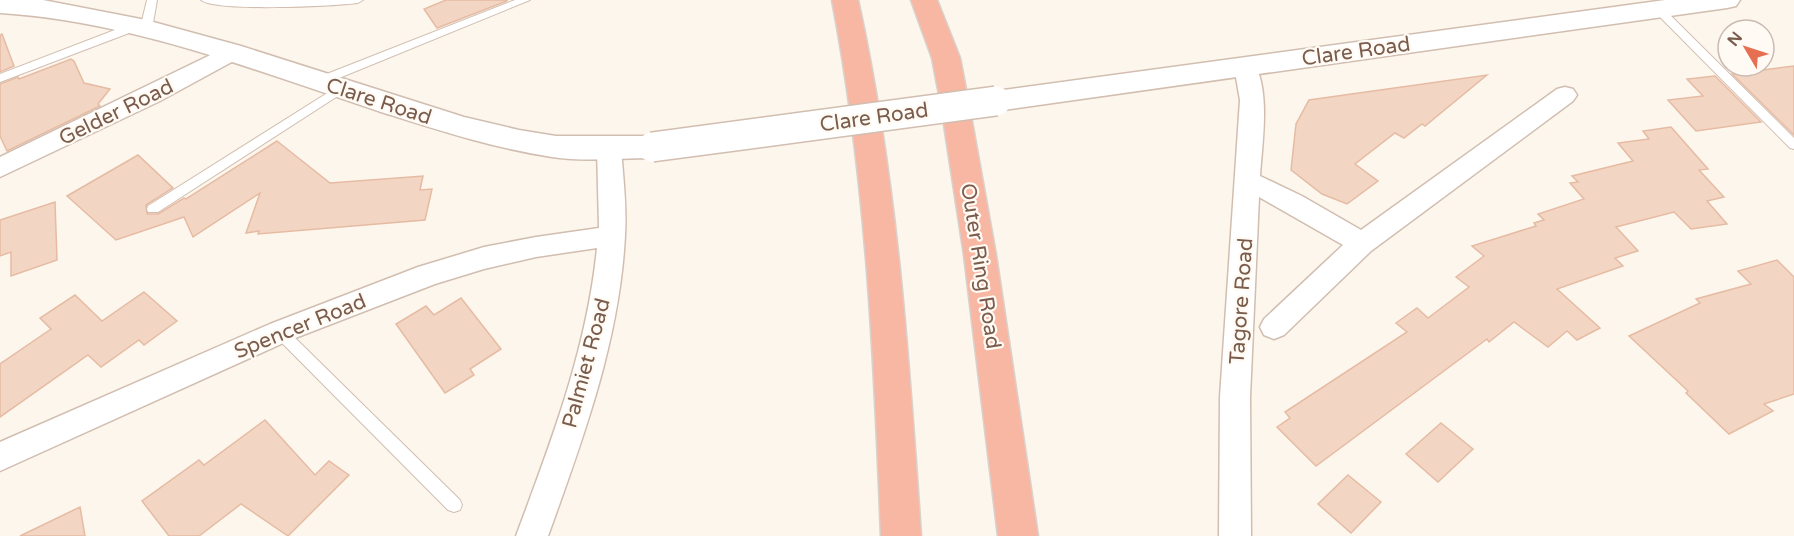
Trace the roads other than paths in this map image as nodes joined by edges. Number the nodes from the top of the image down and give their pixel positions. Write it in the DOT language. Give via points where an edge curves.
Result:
graph roads {
  1 [pos="152,0"];
  2 [pos="206,0"];
  3 [pos="358,0"];
  4 [pos="525,0"];
  5 [pos="845,0"];
  6 [pos="924,0"];
  7 [pos="1727,0"];
  8 [pos="2,3"];
  9 [pos="36,4"];
  10 [pos="1668,5"];
  11 [pos="121,20"];
  12 [pos="231,53"];
  13 [pos="1245,66"];
  14 [pos="0,78"];
  15 [pos="329,85"];
  16 [pos="1565,95"];
  17 [pos="1794,145"];
  18 [pos="609,148"];
  19 [pos="0,168"];
  20 [pos="1249,182"];
  21 [pos="153,209"];
  22 [pos="612,236"];
  23 [pos="1362,244"];
  24 [pos="1274,327"];
  25 [pos="280,332"];
  26 [pos="0,457"];
  27 [pos="454,505"];
  28 [pos="532,536"];
  29 [pos="901,536"];
  30 [pos="1018,536"];
  31 [pos="1234,536"];
  1 -- 11 [label="lane"];
  2 -- 3 [label="lane" via="306,4"];
  4 -- 15 [label="lane"];
  5 -- 29 [label="highway" via="860,68 884,268"];
  6 -- 30 [label="highway, Outer Ring Road" via="946,58 955,105 980,255"];
  7 -- 10 [label="street, Clare Road"];
  8 -- 9 [label="street, Clare Road"];
  9 -- 11 [label="street, Clare Road"];
  10 -- 13 [label="street, Clare Road"];
  10 -- 17 [label="lane"];
  11 -- 12 [label="street, Clare Road"];
  11 -- 14 [label="lane"];
  12 -- 15 [label="street, Clare Road"];
  12 -- 19 [label="street, Gelder Road"];
  13 -- 18 [label="street, Clare Road, bridge" via="652,147"];
  13 -- 20 [label="street, Tagore Road" via="1252,100"];
  15 -- 18 [label="street, Clare Road" via="519,141 556,147"];
  15 -- 21 [label="lane"];
  16 -- 23 [label="street"];
  18 -- 22 [label="street, Palmiet Road"];
  20 -- 23 [label="street" via="1314,213"];
  20 -- 31 [label="street, Tagore Road" via="1235,397"];
  22 -- 25 [label="street, Spencer Road" via="484,258 428,274"];
  22 -- 28 [label="street, Palmiet Road" via="597,337"];
  23 -- 24 [label="street"];
  25 -- 26 [label="street, Spencer Road"];
  25 -- 27 [label="lane"];
}
